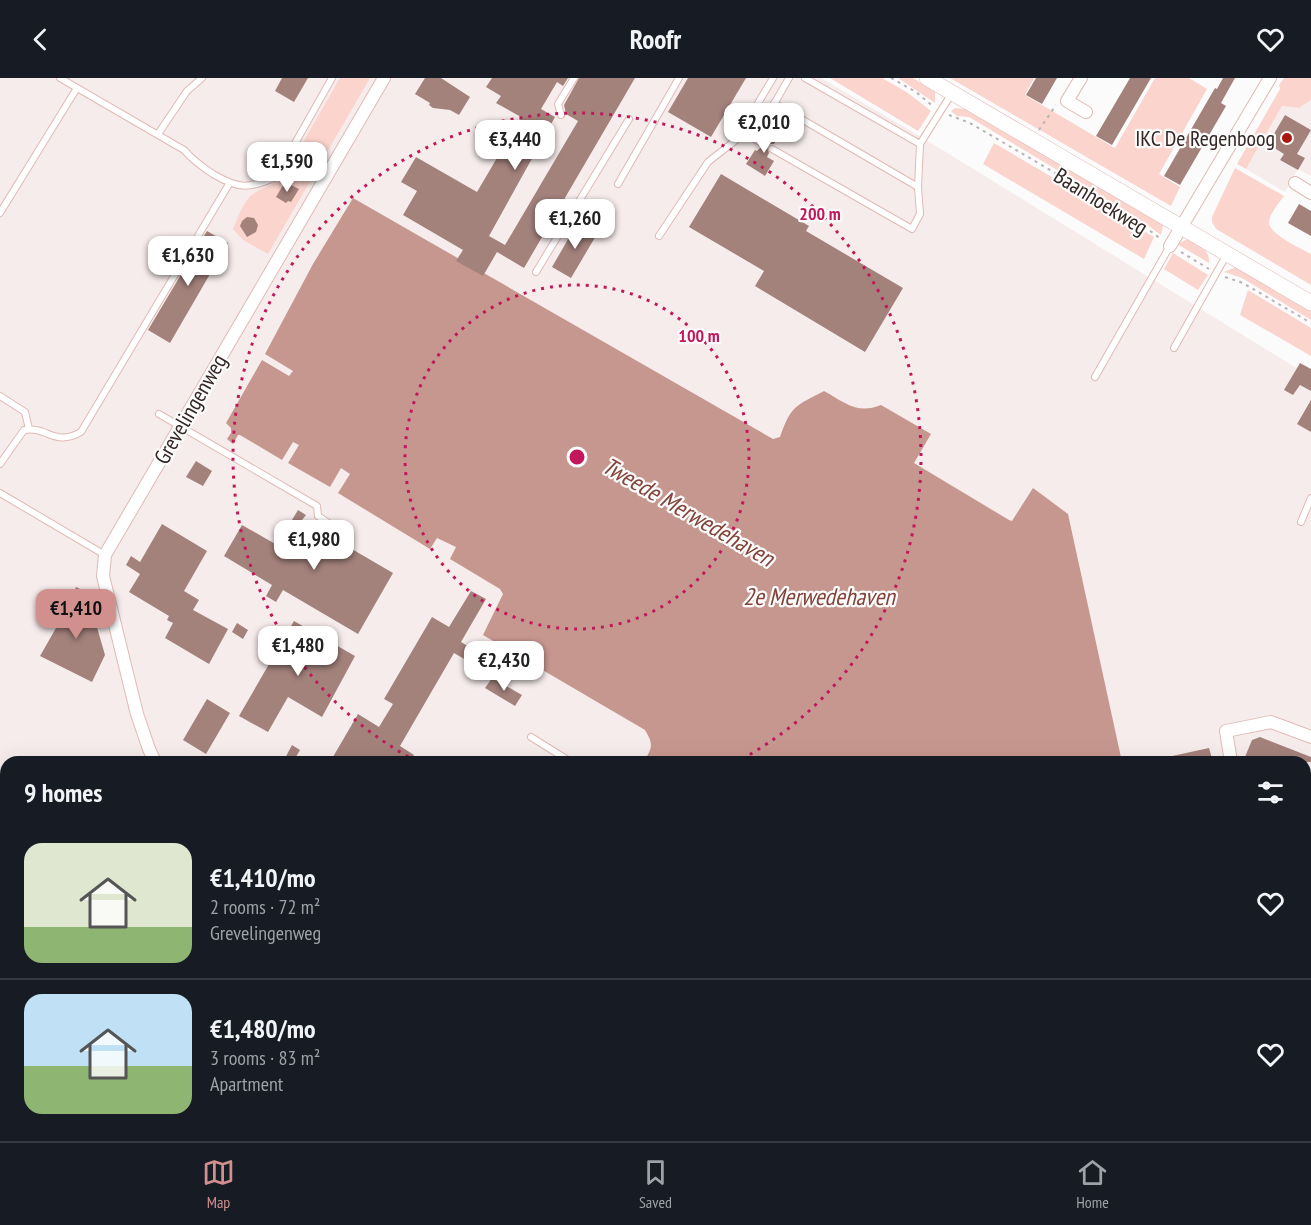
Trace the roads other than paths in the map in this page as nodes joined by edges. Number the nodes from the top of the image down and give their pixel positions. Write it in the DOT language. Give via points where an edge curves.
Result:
graph roads {
  1 [pos="60,78"];
  2 [pos="202,78"];
  3 [pos="332,78"];
  4 [pos="384,78"];
  5 [pos="574,78"];
  6 [pos="679,78"];
  7 [pos="773,78"];
  8 [pos="789,78"];
  9 [pos="805,78"];
  10 [pos="927,78"];
  11 [pos="1080,78"];
  12 [pos="1270,78"];
  13 [pos="77,88"];
  14 [pos="952,93"];
  15 [pos="774,103"];
  16 [pos="1086,112"];
  17 [pos="561,115"];
  18 [pos="629,119"];
  19 [pos="158,134"];
  20 [pos="762,143"];
  21 [pos="920,144"];
  22 [pos="772,149"];
  23 [pos="1295,183"];
  24 [pos="229,184"];
  25 [pos="618,184"];
  26 [pos="918,187"];
  27 [pos="1311,193"];
  28 [pos="0,213"];
  29 [pos="1182,227"];
  30 [pos="659,236"];
  31 [pos="1170,246"];
  32 [pos="1227,254"];
  33 [pos="536,272"];
  34 [pos="1311,303"];
  35 [pos="1174,348"];
  36 [pos="1095,377"];
  37 [pos="0,396"];
  38 [pos="159,414"];
  39 [pos="181,425"];
  40 [pos="29,429"];
  41 [pos="0,464"];
  42 [pos="0,493"];
  43 [pos="1311,498"];
  44 [pos="1301,522"];
  45 [pos="335,527"];
  46 [pos="105,555"];
  47 [pos="531,737"];
  48 [pos="1311,737"];
  49 [pos="152,756"];
  50 [pos="561,756"];
  51 [pos="1231,756"];
  1 -- 13 [label="lane"];
  2 -- 19 [label="lane" via="187,91"];
  3 -- 24 [label="lane" via="276,177 260,184"];
  4 -- 39 [label="street, Grevelingenweg"];
  5 -- 17 [label="lane" via="558,105"];
  6 -- 25 [label="lane"];
  7 -- 30 [label="lane" via="736,140 708,162"];
  8 -- 15 [label="lane"];
  9 -- 21 [label="lane"];
  10 -- 14 [label="street, Baanhoekweg"];
  11 -- 16 [label="street" via="1067,101"];
  12 -- 29 [label="street"];
  13 -- 19 [label="lane"];
  13 -- 28 [label="lane"];
  14 -- 21 [label="lane"];
  14 -- 29 [label="street, Baanhoekweg"];
  15 -- 20 [label="lane" via="754,139"];
  15 -- 26 [label="lane"];
  18 -- 33 [label="lane"];
  19 -- 24 [label="lane"];
  21 -- 26 [label="lane"];
  22 -- 26 [label="lane" via="912,230 920,214"];
  23 -- 27 [label="street"];
  24 -- 40 [label="lane" via="81,432 67,438"];
  29 -- 31 [label="street"];
  29 -- 32 [label="street, Baanhoekweg"];
  31 -- 36 [label="lane"];
  32 -- 34 [label="street, Baanhoekweg"];
  32 -- 35 [label="lane"];
  37 -- 40 [label="lane" via="25,412"];
  38 -- 39 [label="lane"];
  39 -- 45 [label="lane" via="317,506 318,516"];
  39 -- 46 [label="street, Grevelingenweg"];
  40 -- 41 [label="lane" via="21,432"];
  42 -- 46 [label="lane"];
  43 -- 44 [label="lane"];
  46 -- 49 [label="street" via="103,576 136,714"];
  47 -- 50 [label="lane"];
  48 -- 51 [label="street" via="1271,722 1226,731"];
}
